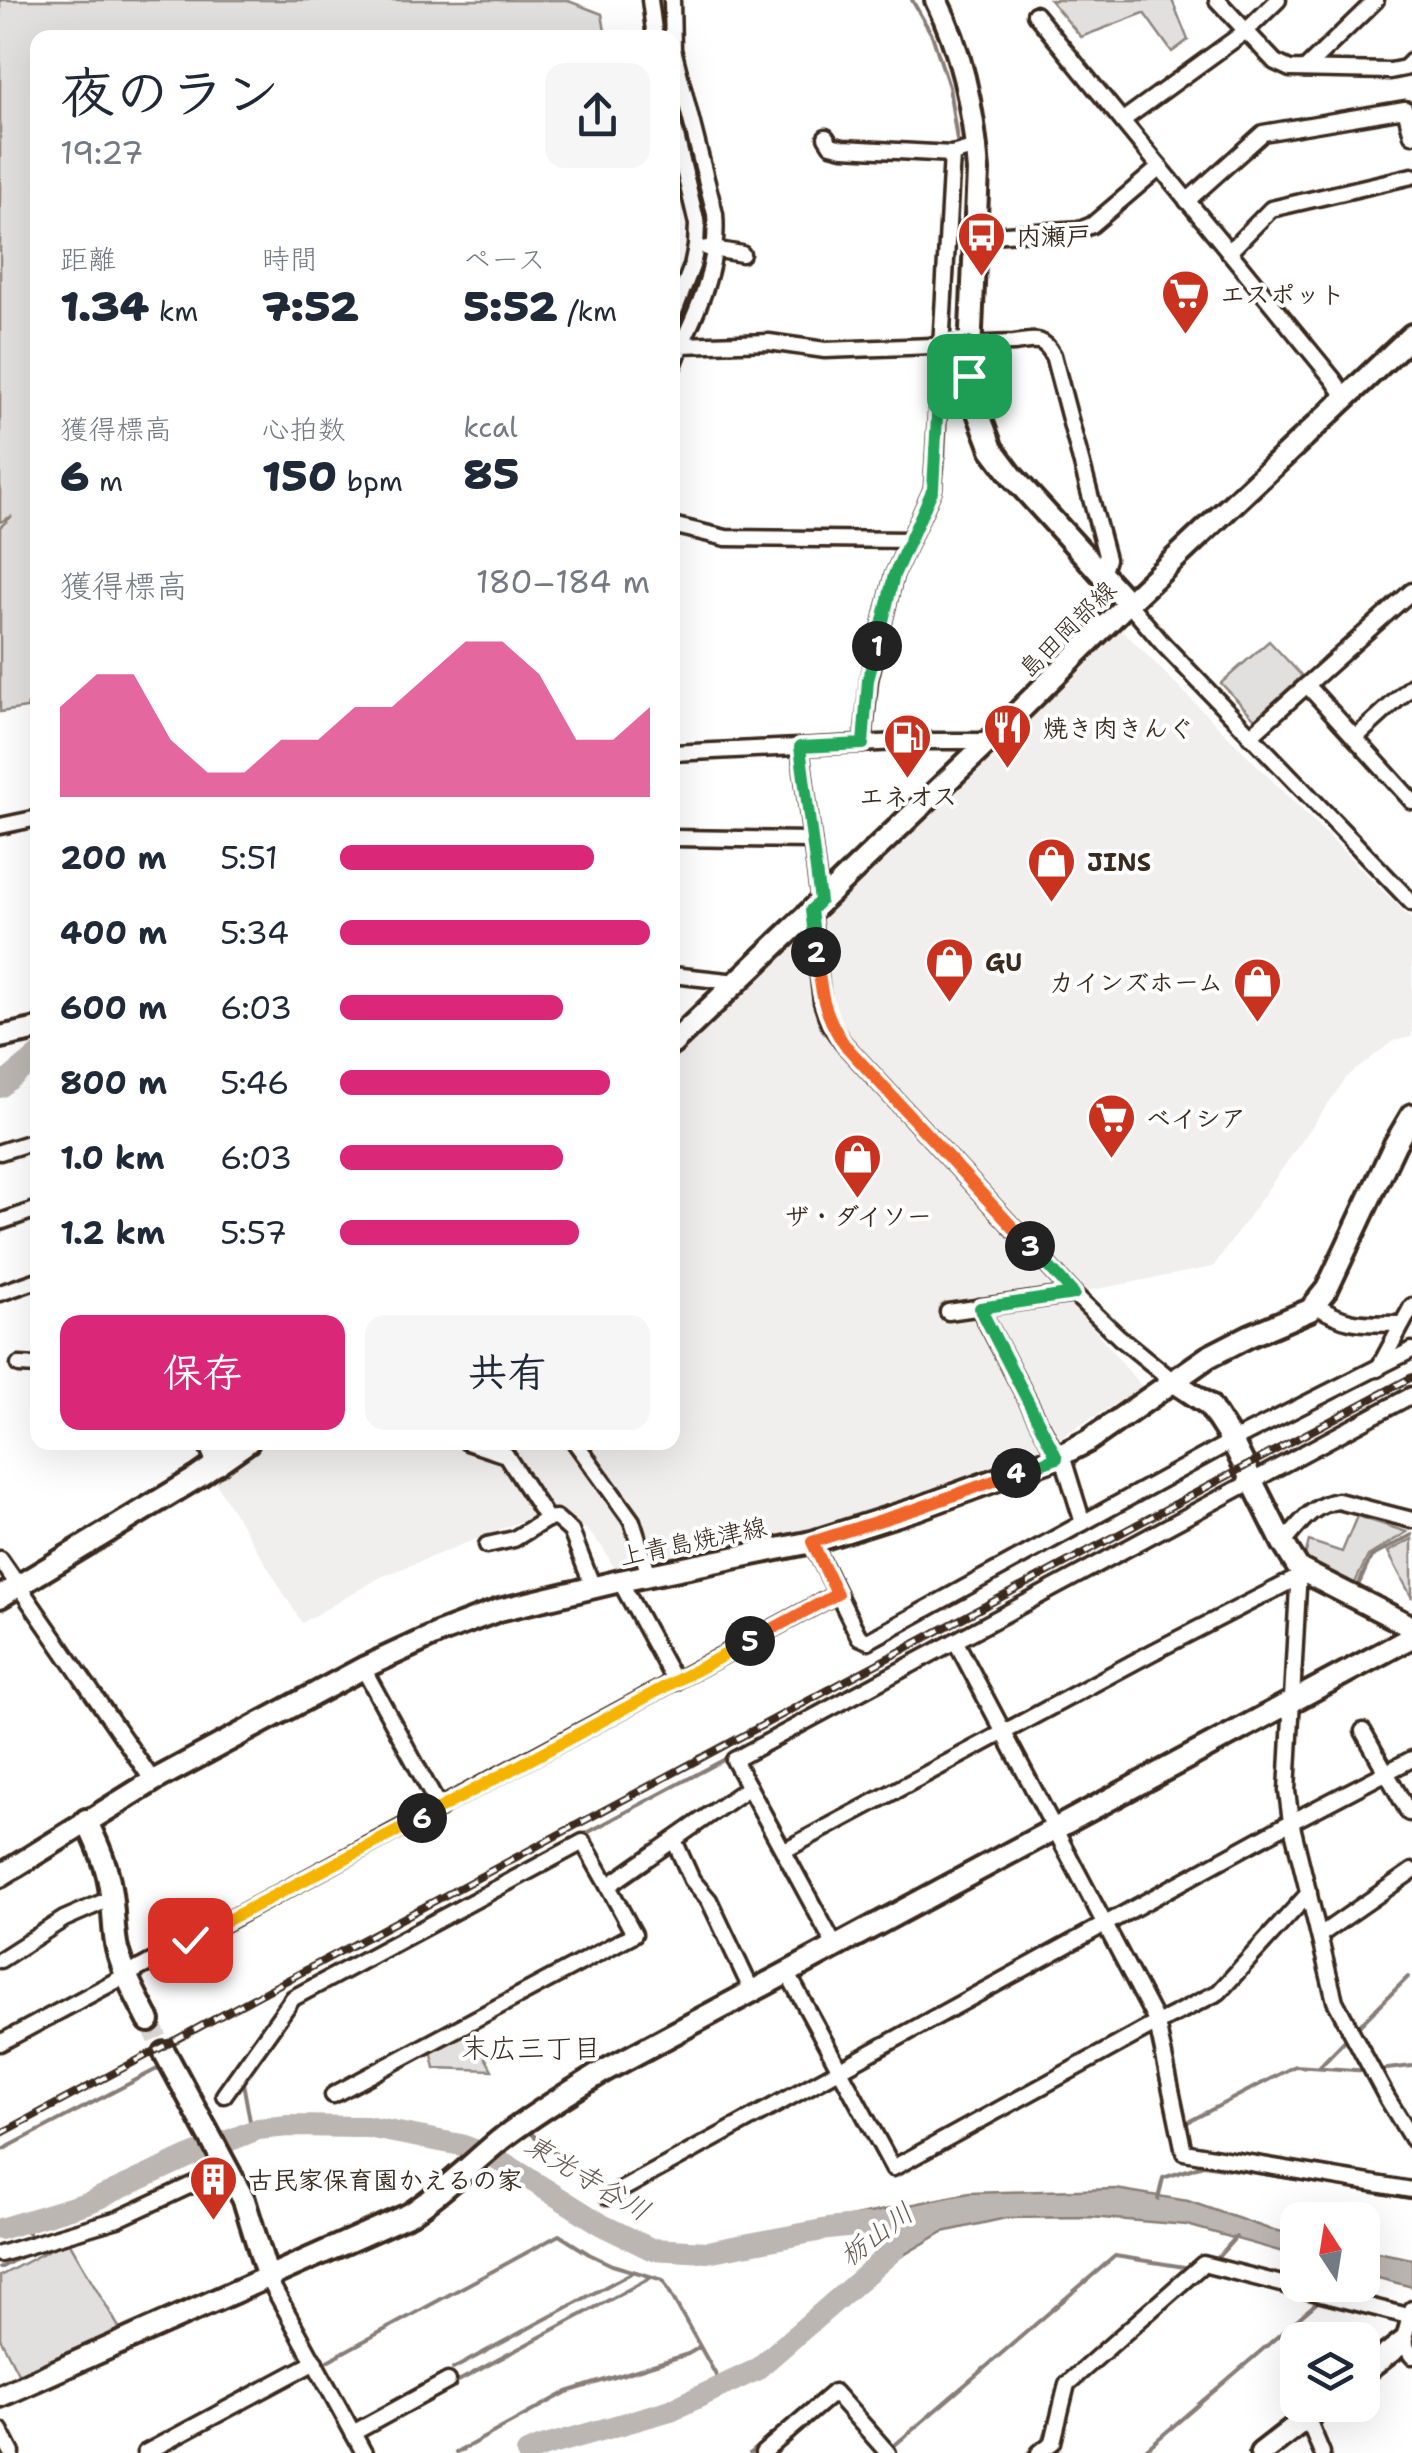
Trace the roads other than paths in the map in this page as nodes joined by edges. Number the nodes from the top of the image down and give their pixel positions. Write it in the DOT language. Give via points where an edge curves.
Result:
graph roads {
  1 [pos="650,0"];
  2 [pos="672,0"];
  3 [pos="936,0"];
  4 [pos="1218,0"];
  5 [pos="1278,0"];
  6 [pos="1376,0"];
  7 [pos="1035,14"];
  8 [pos="654,30"];
  9 [pos="673,30"];
  10 [pos="1246,31"];
  11 [pos="1412,61"];
  12 [pos="1305,69"];
  13 [pos="680,73"];
  14 [pos="1122,120"];
  15 [pos="1412,135"];
  16 [pos="826,137"];
  17 [pos="976,147"];
  18 [pos="680,152"];
  19 [pos="952,154"];
  20 [pos="1160,167"];
  21 [pos="1412,176"];
  22 [pos="1188,200"];
  23 [pos="714,214"];
  24 [pos="696,218"];
  25 [pos="975,236"];
  26 [pos="696,246"];
  27 [pos="714,249"];
  28 [pos="1229,252"];
  29 [pos="742,254"];
  30 [pos="686,285"];
  31 [pos="704,291"];
  32 [pos="680,299"];
  33 [pos="1412,335"];
  34 [pos="970,343"];
  35 [pos="941,344"];
  36 [pos="681,345"];
  37 [pos="1346,398"];
  38 [pos="680,527"];
  39 [pos="909,540"];
  40 [pos="1102,575"];
  41 [pos="1412,591"];
  42 [pos="1128,603"];
  43 [pos="1307,685"];
  44 [pos="1412,686"];
  45 [pos="1250,736"];
  46 [pos="1355,738"];
  47 [pos="988,742"];
  48 [pos="863,744"];
  49 [pos="800,747"];
  50 [pos="680,752"];
  51 [pos="1409,790"];
  52 [pos="30,820"];
  53 [pos="0,826"];
  54 [pos="680,838"];
  55 [pos="812,840"];
  56 [pos="1412,903"];
  57 [pos="816,905"];
  58 [pos="680,976"];
  59 [pos="737,982"];
  60 [pos="30,1031"];
  61 [pos="680,1036"];
  62 [pos="0,1037"];
  63 [pos="1412,1115"];
  64 [pos="30,1143"];
  65 [pos="0,1152"];
  66 [pos="30,1211"];
  67 [pos="0,1222"];
  68 [pos="30,1283"];
  69 [pos="0,1292"];
  70 [pos="1074,1294"];
  71 [pos="1315,1305"];
  72 [pos="1412,1306"];
  73 [pos="980,1308"];
  74 [pos="948,1312"];
  75 [pos="1402,1324"];
  76 [pos="1412,1350"];
  77 [pos="19,1365"];
  78 [pos="30,1366"];
  79 [pos="1377,1370"];
  80 [pos="1173,1380"];
  81 [pos="1412,1394"];
  82 [pos="1232,1441"];
  83 [pos="212,1450"];
  84 [pos="237,1450"];
  85 [pos="500,1450"];
  86 [pos="581,1450"];
  87 [pos="1059,1456"];
  88 [pos="218,1464"];
  89 [pos="1251,1482"];
  90 [pos="547,1519"];
  91 [pos="1412,1520"];
  92 [pos="1084,1523"];
  93 [pos="812,1542"];
  94 [pos="1283,1543"];
  95 [pos="487,1545"];
  96 [pos="0,1559"];
  97 [pos="1299,1573"];
  98 [pos="649,1575"];
  99 [pos="620,1580"];
  100 [pos="593,1587"];
  101 [pos="9,1592"];
  102 [pos="837,1594"];
  103 [pos="1412,1627"];
  104 [pos="1412,1637"];
  105 [pos="956,1642"];
  106 [pos="363,1668"];
  107 [pos="675,1682"];
  108 [pos="1290,1702"];
  109 [pos="1363,1731"];
  110 [pos="1004,1732"];
  111 [pos="1412,1758"];
  112 [pos="1384,1769"];
  113 [pos="153,1781"];
  114 [pos="749,1787"];
  115 [pos="440,1809"];
  116 [pos="1409,1813"];
  117 [pos="1290,1816"];
  118 [pos="86,1820"];
  119 [pos="1055,1830"];
  120 [pos="674,1840"];
  121 [pos="785,1850"];
  122 [pos="1412,1871"];
  123 [pos="0,1876"];
  124 [pos="608,1886"];
  125 [pos="1310,1893"];
  126 [pos="112,1898"];
  127 [pos="1100,1918"];
  128 [pos="1320,1934"];
  129 [pos="835,1946"];
  130 [pos="0,1960"];
  131 [pos="787,1972"];
  132 [pos="125,1974"];
  133 [pos="752,1991"];
  134 [pos="148,2021"];
  135 [pos="1157,2023"];
  136 [pos="0,2044"];
  137 [pos="165,2053"];
  138 [pos="840,2071"];
  139 [pos="224,2094"];
  140 [pos="333,2095"];
  141 [pos="1412,2139"];
  142 [pos="227,2166"];
  143 [pos="893,2168"];
  144 [pos="901,2186"];
  145 [pos="1412,2190"];
  146 [pos="608,2197"];
  147 [pos="0,2254"];
  148 [pos="268,2278"];
  149 [pos="1411,2313"];
  150 [pos="1408,2349"];
  151 [pos="315,2362"];
  152 [pos="1380,2364"];
  153 [pos="448,2381"];
  154 [pos="0,2396"];
  155 [pos="1301,2422"];
  156 [pos="1317,2422"];
  157 [pos="0,2430"];
  158 [pos="353,2432"];
  159 [pos="12,2453"];
  160 [pos="145,2453"];
  161 [pos="364,2453"];
  162 [pos="763,2453"];
  163 [pos="888,2453"];
  164 [pos="1039,2453"];
  165 [pos="1261,2453"];
  166 [pos="1322,2453"];
  1 -- 8 [label="street"];
  2 -- 9 [label="street"];
  3 -- 17 [label="street" via="962,65"];
  4 -- 10 [label="street"];
  5 -- 10 [label="street"];
  6 -- 12 [label="street"];
  7 -- 14 [label="street"];
  10 -- 12 [label="street" via="1275,62"];
  10 -- 14 [label="street"];
  11 -- 12 [label="street" via="1390,71"];
  13 -- 23 [label="street"];
  14 -- 20 [label="street"];
  15 -- 22 [label="street" via="1405,108 1263,133"];
  16 -- 19 [label="street" via="843,148"];
  17 -- 19 [label="street"];
  17 -- 25 [label="street"];
  18 -- 24 [label="street"];
  19 -- 35 [label="street"];
  20 -- 22 [label="street"];
  20 -- 25 [label="street" via="1082,229"];
  21 -- 28 [label="street" via="1271,209"];
  22 -- 28 [label="street"];
  23 -- 24 [label="street"];
  23 -- 27 [label="street"];
  24 -- 26 [label="street"];
  25 -- 34 [label="street"];
  26 -- 27 [label="street"];
  26 -- 30 [label="street"];
  27 -- 29 [label="street"];
  27 -- 31 [label="street"];
  28 -- 37 [label="street"];
  30 -- 31 [label="street"];
  30 -- 32 [label="street"];
  31 -- 36 [label="street"];
  33 -- 37 [label="street, 島田岡部線"];
  34 -- 35 [label="street"];
  34 -- 40 [label="street" via="974,402 992,450"];
  34 -- 40 [label="street" via="1040,340 1054,355 1107,559"];
  35 -- 36 [label="street" via="826,350 770,342"];
  35 -- 39 [label="street" via="933,489"];
  37 -- 42 [label="street, 島田岡部線"];
  38 -- 39 [label="street" via="726,538"];
  39 -- 48 [label="street" via="868,680"];
  40 -- 42 [label="street"];
  41 -- 43 [label="street"];
  42 -- 45 [label="street"];
  42 -- 47 [label="street, 島田岡部線"];
  43 -- 45 [label="street"];
  43 -- 46 [label="street"];
  44 -- 46 [label="street"];
  45 -- 56 [label="street"];
  46 -- 51 [label="street"];
  47 -- 48 [label="street"];
  47 -- 57 [label="street, 島田岡部線"];
  48 -- 49 [label="street"];
  49 -- 50 [label="street"];
  49 -- 55 [label="street"];
  52 -- 53 [label="street"];
  54 -- 55 [label="street"];
  55 -- 57 [label="street"];
  57 -- 59 [label="street, 島田岡部線"];
  57 -- 70 [label="street" via="822,1002 844,1044"];
  58 -- 59 [label="street"];
  59 -- 61 [label="street, 島田岡部線"];
  60 -- 62 [label="street"];
  63 -- 71 [label="street"];
  64 -- 65 [label="street"];
  66 -- 67 [label="street"];
  68 -- 69 [label="street"];
  70 -- 73 [label="street"];
  70 -- 80 [label="street"];
  71 -- 75 [label="street" via="1352,1323"];
  71 -- 80 [label="street, 上青島焼津線"];
  72 -- 75 [label="street"];
  73 -- 74 [label="street"];
  73 -- 87 [label="street"];
  75 -- 79 [label="street"];
  76 -- 79 [label="street"];
  77 -- 78 [label="street"];
  79 -- 82 [label="street"];
  80 -- 82 [label="street" via="1209,1405"];
  80 -- 87 [label="street, 上青島焼津線"];
  81 -- 89 [label="street"];
  82 -- 89 [label="street"];
  82 -- 92 [label="street"];
  83 -- 88 [label="street"];
  84 -- 88 [label="street"];
  85 -- 90 [label="street"];
  86 -- 98 [label="street" via="632,1521"];
  87 -- 92 [label="street"];
  87 -- 93 [label="street, 上青島焼津線"];
  88 -- 101 [label="street"];
  89 -- 94 [label="street"];
  89 -- 105 [label="street"];
  90 -- 95 [label="street" via="514,1539"];
  90 -- 100 [label="street" via="572,1531"];
  91 -- 94 [label="street" via="1325,1502"];
  92 -- 102 [label="street" via="868,1641 859,1637"];
  93 -- 98 [label="street, 上青島焼津線"];
  93 -- 102 [label="street"];
  94 -- 97 [label="street"];
  96 -- 101 [label="street"];
  97 -- 103 [label="street"];
  97 -- 108 [label="street"];
  97 -- 110 [label="street"];
  98 -- 99 [label="street, 上青島焼津線"];
  99 -- 100 [label="street, 上青島焼津線"];
  99 -- 107 [label="street"];
  100 -- 106 [label="street, 上青島焼津線" via="498,1610"];
  101 -- 113 [label="street"];
  102 -- 107 [label="street"];
  104 -- 108 [label="street"];
  105 -- 110 [label="street"];
  105 -- 114 [label="street" via="734,1760"];
  106 -- 113 [label="street, 上青島焼津線"];
  106 -- 115 [label="street"];
  107 -- 115 [label="street"];
  108 -- 117 [label="street"];
  108 -- 119 [label="street"];
  109 -- 112 [label="street"];
  110 -- 119 [label="street"];
  110 -- 121 [label="street"];
  111 -- 112 [label="street"];
  112 -- 116 [label="street"];
  112 -- 117 [label="street"];
  113 -- 118 [label="street, 上青島焼津線"];
  114 -- 120 [label="street"];
  114 -- 121 [label="street"];
  115 -- 132 [label="street"];
  117 -- 125 [label="street"];
  117 -- 127 [label="street"];
  118 -- 123 [label="street, 上青島焼津線"];
  118 -- 126 [label="street"];
  119 -- 127 [label="street"];
  119 -- 129 [label="street"];
  120 -- 124 [label="street"];
  120 -- 133 [label="street"];
  121 -- 129 [label="street"];
  122 -- 128 [label="street"];
  124 -- 139 [label="street" via="583,1842 293,1998"];
  124 -- 140 [label="street" via="634,1934"];
  125 -- 128 [label="street"];
  125 -- 135 [label="street" via="1226,1987"];
  126 -- 130 [label="street"];
  126 -- 132 [label="street"];
  127 -- 135 [label="street"];
  127 -- 138 [label="street"];
  128 -- 141 [label="street" via="1335,2001"];
  129 -- 131 [label="street"];
  131 -- 133 [label="street"];
  131 -- 138 [label="street"];
  132 -- 134 [label="street"];
  132 -- 136 [label="street"];
  133 -- 148 [label="street" via="555,2101 410,2214"];
  135 -- 143 [label="street"];
  135 -- 145 [label="street" via="1184,2152"];
  137 -- 142 [label="street"];
  138 -- 143 [label="street"];
  138 -- 146 [label="street"];
  142 -- 147 [label="street" via="118,2219"];
  142 -- 148 [label="street"];
  143 -- 144 [label="street"];
  148 -- 151 [label="street"];
  148 -- 154 [label="street"];
  149 -- 150 [label="street"];
  149 -- 164 [label="street" via="1202,2264 1067,2384 1053,2442"];
  150 -- 152 [label="street"];
  151 -- 158 [label="street"];
  151 -- 160 [label="street"];
  153 -- 158 [label="street"];
  155 -- 165 [label="street"];
  156 -- 166 [label="street"];
  157 -- 159 [label="street"];
  158 -- 161 [label="street"];
  162 -- 163 [label="street" via="834,2392"];
}
